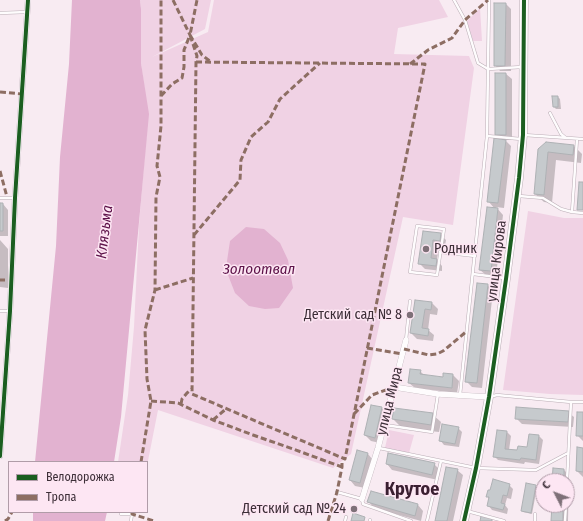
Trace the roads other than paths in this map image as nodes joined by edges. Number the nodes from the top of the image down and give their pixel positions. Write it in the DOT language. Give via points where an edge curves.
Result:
graph roads {
  1 [pos="28,0"];
  2 [pos="454,0"];
  3 [pos="489,0"];
  4 [pos="524,0"];
  5 [pos="28,12"];
  6 [pos="0,13"];
  7 [pos="524,67"];
  8 [pos="488,69"];
  9 [pos="550,113"];
  10 [pos="487,136"];
  11 [pos="523,137"];
  12 [pos="566,138"];
  13 [pos="577,139"];
  14 [pos="583,139"];
  15 [pos="516,196"];
  16 [pos="0,198"];
  17 [pos="15,198"];
  18 [pos="572,212"];
  19 [pos="583,213"];
  20 [pos="440,252"];
  21 [pos="475,256"];
  22 [pos="472,274"];
  23 [pos="506,279"];
  24 [pos="410,301"];
  25 [pos="0,311"];
  26 [pos="10,311"];
  27 [pos="406,340"];
  28 [pos="394,387"];
  29 [pos="438,394"];
  30 [pos="460,395"];
  31 [pos="489,397"];
  32 [pos="571,402"];
  33 [pos="583,402"];
  34 [pos="384,425"];
  35 [pos="1,430"];
  36 [pos="378,448"];
  37 [pos="568,453"];
  38 [pos="0,456"];
  39 [pos="441,461"];
  40 [pos="476,468"];
  41 [pos="567,473"];
  42 [pos="337,492"];
  43 [pos="362,499"];
  44 [pos="466,511"];
  45 [pos="121,514"];
  46 [pos="535,514"];
  47 [pos="397,516"];
  48 [pos="346,517"];
  49 [pos="131,521"];
  50 [pos="345,521"];
  51 [pos="396,521"];
  52 [pos="411,521"];
  53 [pos="427,521"];
  54 [pos="464,521"];
  55 [pos="504,521"];
  56 [pos="535,521"];
  1 -- 5 [label="street"];
  2 -- 8 [label="lane" via="465,20 478,63"];
  3 -- 8 [label="lane"];
  4 -- 7 [label="street, улица Кирова"];
  5 -- 6 [label="lane"];
  5 -- 17 [label="street"];
  7 -- 8 [label="lane"];
  7 -- 11 [label="street, улица Кирова"];
  8 -- 10 [label="lane"];
  9 -- 12 [label="lane" via="561,134"];
  10 -- 11 [label="lane"];
  10 -- 21 [label="lane"];
  11 -- 12 [label="lane"];
  11 -- 15 [label="street, улица Кирова"];
  12 -- 13 [label="lane"];
  13 -- 14 [label="lane"];
  13 -- 18 [label="lane"];
  15 -- 18 [label="lane" via="543,198 560,209"];
  15 -- 23 [label="street, улица Кирова"];
  16 -- 17 [label="lane"];
  17 -- 26 [label="street"];
  18 -- 19 [label="lane"];
  20 -- 20 [label="lane" via="437,275 410,272 416,226 444,229"];
  20 -- 21 [label="lane"];
  21 -- 22 [label="lane"];
  22 -- 23 [label="lane"];
  22 -- 30 [label="lane"];
  23 -- 31 [label="street, улица Кирова"];
  24 -- 27 [label="lane, улица Мира"];
  25 -- 26 [label="lane"];
  26 -- 35 [label="street"];
  27 -- 28 [label="street, улица Мира"];
  28 -- 29 [label="street"];
  28 -- 34 [label="street, улица Мира"];
  29 -- 30 [label="street"];
  29 -- 34 [label="lane" via="432,432"];
  30 -- 31 [label="street"];
  31 -- 32 [label="lane" via="497,395"];
  31 -- 40 [label="street, улица Кирова"];
  32 -- 33 [label="lane"];
  32 -- 37 [label="lane"];
  34 -- 36 [label="street, улица Мира"];
  35 -- 38 [label="street"];
  36 -- 39 [label="lane"];
  36 -- 43 [label="street, улица Мира"];
  37 -- 40 [label="lane" via="536,470"];
  37 -- 41 [label="lane"];
  39 -- 40 [label="lane"];
  39 -- 53 [label="lane"];
  40 -- 44 [label="street, улица Кирова"];
  42 -- 43 [label="lane"];
  43 -- 47 [label="lane" via="363,504"];
  44 -- 54 [label="street, улица Кирова"];
  44 -- 55 [label="lane"];
  45 -- 49 [label="lane" via="132,514"];
  46 -- 56 [label="lane"];
  47 -- 51 [label="lane"];
  47 -- 52 [label="lane"];
  48 -- 50 [label="lane"];
}
